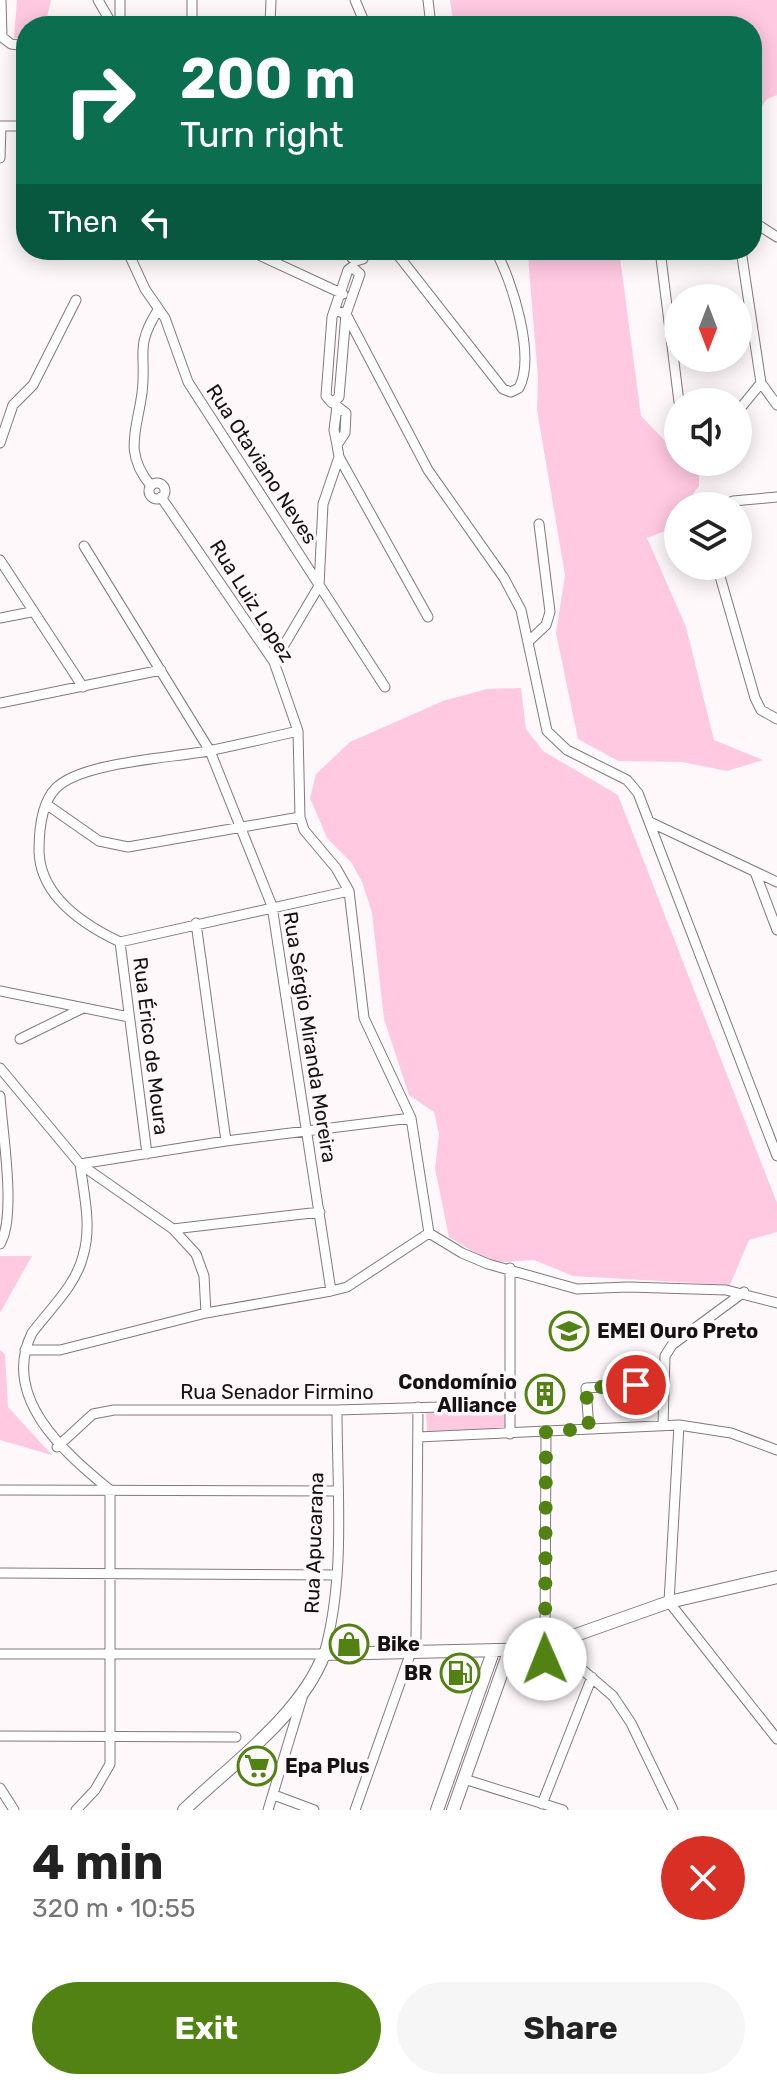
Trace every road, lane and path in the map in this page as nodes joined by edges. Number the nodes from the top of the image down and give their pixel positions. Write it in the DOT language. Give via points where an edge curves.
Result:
graph roads {
  1 [pos="1,0"];
  2 [pos="16,44"];
  3 [pos="0,126"];
  4 [pos="0,158"];
  5 [pos="132,260"];
  6 [pos="269,260"];
  7 [pos="402,260"];
  8 [pos="500,260"];
  9 [pos="661,260"];
  10 [pos="743,260"];
  11 [pos="339,293"];
  12 [pos="351,297"];
  13 [pos="76,300"];
  14 [pos="158,310"];
  15 [pos="335,310"];
  16 [pos="346,314"];
  17 [pos="761,383"];
  18 [pos="677,388"];
  19 [pos="752,394"];
  20 [pos="777,405"];
  21 [pos="0,443"];
  22 [pos="337,445"];
  23 [pos="339,457"];
  24 [pos="164,474"];
  25 [pos="153,485"];
  26 [pos="777,497"];
  27 [pos="752,499"];
  28 [pos="539,524"];
  29 [pos="84,546"];
  30 [pos="0,560"];
  31 [pos="721,580"];
  32 [pos="319,586"];
  33 [pos="31,612"];
  34 [pos="428,617"];
  35 [pos="0,618"];
  36 [pos="529,641"];
  37 [pos="274,662"];
  38 [pos="161,670"];
  39 [pos="83,687"];
  40 [pos="385,687"];
  41 [pos="0,703"];
  42 [pos="777,719"];
  43 [pos="298,731"];
  44 [pos="210,751"];
  45 [pos="46,804"];
  46 [pos="300,817"];
  47 [pos="650,822"];
  48 [pos="242,828"];
  49 [pos="755,872"];
  50 [pos="777,882"];
  51 [pos="349,891"];
  52 [pos="272,906"];
  53 [pos="196,923"];
  54 [pos="777,930"];
  55 [pos="120,942"];
  56 [pos="0,991"];
  57 [pos="81,1009"];
  58 [pos="129,1017"];
  59 [pos="20,1039"];
  60 [pos="0,1068"];
  61 [pos="0,1096"];
  62 [pos="411,1118"];
  63 [pos="306,1131"];
  64 [pos="774,1138"];
  65 [pos="226,1141"];
  66 [pos="147,1154"];
  67 [pos="777,1156"];
  68 [pos="80,1164"];
  69 [pos="320,1212"];
  70 [pos="173,1229"];
  71 [pos="429,1233"];
  72 [pos="0,1244"];
  73 [pos="510,1268"];
  74 [pos="331,1291"];
  75 [pos="744,1292"];
  76 [pos="777,1303"];
  77 [pos="206,1313"];
  78 [pos="25,1350"];
  79 [pos="636,1385"];
  80 [pos="510,1405"];
  81 [pos="418,1407"];
  82 [pos="337,1410"];
  83 [pos="663,1425"];
  84 [pos="679,1425"];
  85 [pos="589,1429"];
  86 [pos="546,1431"];
  87 [pos="510,1434"];
  88 [pos="418,1437"];
  89 [pos="57,1447"];
  90 [pos="777,1450"];
  91 [pos="0,1490"];
  92 [pos="110,1490"];
  93 [pos="337,1491"];
  94 [pos="110,1572"];
  95 [pos="0,1573"];
  96 [pos="337,1575"];
  97 [pos="777,1577"];
  98 [pos="669,1602"];
  99 [pos="553,1651"];
  100 [pos="411,1652"];
  101 [pos="493,1652"];
  102 [pos="513,1652"];
  103 [pos="0,1654"];
  104 [pos="112,1654"];
  105 [pos="324,1654"];
  106 [pos="592,1677"];
  107 [pos="304,1692"];
  108 [pos="0,1736"];
  109 [pos="236,1737"];
  110 [pos="110,1738"];
  111 [pos="777,1738"];
  112 [pos="464,1779"];
  113 [pos="0,1788"];
  114 [pos="274,1795"];
  115 [pos="542,1804"];
  116 [pos="14,1810"];
  117 [pos="76,1810"];
  118 [pos="184,1810"];
  119 [pos="268,1810"];
  120 [pos="314,1810"];
  121 [pos="355,1810"];
  122 [pos="437,1810"];
  123 [pos="453,1810"];
  124 [pos="563,1810"];
  125 [pos="673,1810"];
  1 -- 2 [label="street" via="1,31 6,41"];
  3 -- 4 [label="street"];
  5 -- 14 [label="street, Rua Otaviano Neves"];
  6 -- 11 [label="street"];
  7 -- 8 [label="street" via="503,389 515,391 523,377 520,319 513,285"];
  9 -- 18 [label="street"];
  10 -- 17 [label="street"];
  11 -- 12 [label="street"];
  11 -- 12 [label="street" via="348,270 356,268 360,274"];
  11 -- 15 [label="street"];
  12 -- 16 [label="street"];
  13 -- 21 [label="street" via="33,385 13,405"];
  14 -- 25 [label="street" via="140,351 142,390 132,444 139,472"];
  14 -- 32 [label="street, Rua Otaviano Neves" via="188,382"];
  15 -- 16 [label="street"];
  15 -- 16 [label="street" via="326,396 332,403 339,397"];
  16 -- 36 [label="street" via="428,470 504,578"];
  17 -- 19 [label="street"];
  17 -- 20 [label="street"];
  22 -- 23 [label="street"];
  23 -- 32 [label="street" via="323,504"];
  23 -- 34 [label="street"];
  24 -- 25 [label="street"];
  25 -- 37 [label="street, Rua Luiz Lopez" via="163,486 161,497"];
  26 -- 27 [label="street"];
  28 -- 36 [label="street" via="550,612 546,625"];
  29 -- 38 [label="street, Rua Sérgio Miranda Moreira"];
  30 -- 33 [label="street"];
  31 -- 42 [label="street" via="755,698 761,710"];
  32 -- 37 [label="street"];
  32 -- 40 [label="street, Rua Otaviano Neves"];
  33 -- 35 [label="street"];
  33 -- 39 [label="street"];
  36 -- 47 [label="street" via="542,718 550,735 634,786"];
  37 -- 43 [label="street, Rua Luiz Lopez"];
  38 -- 39 [label="street"];
  38 -- 44 [label="street, Rua Sérgio Miranda Moreira"];
  39 -- 41 [label="street"];
  43 -- 44 [label="street"];
  43 -- 46 [label="street, Rua Luiz Lopez"];
  44 -- 45 [label="street" via="76,776 57,787"];
  44 -- 48 [label="street, Rua Sérgio Miranda Moreira"];
  45 -- 48 [label="street" via="99,841 128,847"];
  45 -- 55 [label="street" via="39,857 46,881 81,920"];
  46 -- 48 [label="street"];
  46 -- 51 [label="street"];
  47 -- 49 [label="street"];
  47 -- 64 [label="street"];
  48 -- 52 [label="street, Rua Sérgio Miranda Moreira"];
  49 -- 50 [label="street"];
  49 -- 54 [label="street"];
  51 -- 52 [label="street"];
  51 -- 62 [label="street" via="364,1018"];
  52 -- 53 [label="street"];
  52 -- 63 [label="street, Rua Sérgio Miranda Moreira"];
  53 -- 55 [label="street"];
  53 -- 65 [label="street"];
  55 -- 58 [label="street, Rua Érico de Moura"];
  56 -- 57 [label="street"];
  57 -- 58 [label="street"];
  57 -- 59 [label="street"];
  58 -- 66 [label="street, Rua Érico de Moura"];
  60 -- 68 [label="street"];
  61 -- 72 [label="street" via="7,1211"];
  62 -- 63 [label="street"];
  62 -- 71 [label="street"];
  63 -- 65 [label="street"];
  63 -- 69 [label="street, Rua Sérgio Miranda Moreira"];
  64 -- 67 [label="street"];
  65 -- 66 [label="street"];
  66 -- 68 [label="street"];
  68 -- 70 [label="street"];
  68 -- 78 [label="street" via="88,1223 83,1259"];
  69 -- 70 [label="street"];
  69 -- 74 [label="street, Rua Sérgio Miranda Moreira"];
  70 -- 77 [label="street" via="196,1254 204,1276"];
  71 -- 73 [label="street" via="462,1253"];
  71 -- 74 [label="street" via="347,1287"];
  73 -- 75 [label="street" via="577,1289"];
  73 -- 80 [label="street"];
  74 -- 77 [label="street"];
  75 -- 76 [label="street"];
  75 -- 83 [label="street" via="672,1345 665,1356"];
  77 -- 78 [label="street" via="60,1350"];
  78 -- 89 [label="street" via="17,1377 24,1407"];
  79 -- 85 [label="street" via="586,1388"];
  80 -- 81 [label="street, Rua Senador Firmino"];
  80 -- 87 [label="street"];
  81 -- 82 [label="street, Rua Senador Firmino"];
  81 -- 88 [label="street"];
  82 -- 89 [label="street, Rua Senador Firmino" via="114,1410 93,1414"];
  82 -- 93 [label="street, Rua Apucarana"];
  83 -- 84 [label="street"];
  83 -- 85 [label="street"];
  84 -- 90 [label="street" via="731,1433"];
  84 -- 98 [label="street"];
  85 -- 86 [label="street"];
  86 -- 87 [label="street"];
  86 -- 99 [label="street" via="545,1630"];
  87 -- 88 [label="street"];
  88 -- 100 [label="street" via="416,1638"];
  89 -- 92 [label="street"];
  91 -- 92 [label="street"];
  92 -- 93 [label="street"];
  92 -- 94 [label="street"];
  93 -- 96 [label="street, Rua Apucarana"];
  94 -- 95 [label="street"];
  94 -- 96 [label="street"];
  94 -- 104 [label="street"];
  96 -- 105 [label="street, Rua Apucarana" via="335,1614"];
  97 -- 98 [label="main road"];
  98 -- 99 [label="main road" via="584,1633"];
  98 -- 111 [label="street"];
  99 -- 102 [label="main road"];
  99 -- 106 [label="street"];
  100 -- 101 [label="main road"];
  100 -- 105 [label="main road"];
  100 -- 121 [label="street"];
  101 -- 102 [label="main road"];
  101 -- 122 [label="main road"];
  102 -- 112 [label="main road"];
  103 -- 104 [label="street"];
  104 -- 105 [label="street"];
  104 -- 110 [label="street"];
  105 -- 107 [label="main road, Rua Apucarana"];
  106 -- 115 [label="street"];
  106 -- 125 [label="street" via="631,1723"];
  107 -- 114 [label="street, Rua Apucarana"];
  107 -- 118 [label="main road"];
  108 -- 110 [label="street"];
  109 -- 110 [label="street"];
  110 -- 117 [label="street" via="110,1764"];
  112 -- 115 [label="street"];
  112 -- 123 [label="main road"];
  113 -- 116 [label="street"];
  114 -- 119 [label="street, Rua Apucarana"];
  114 -- 120 [label="street"];
  115 -- 124 [label="street"];
}
